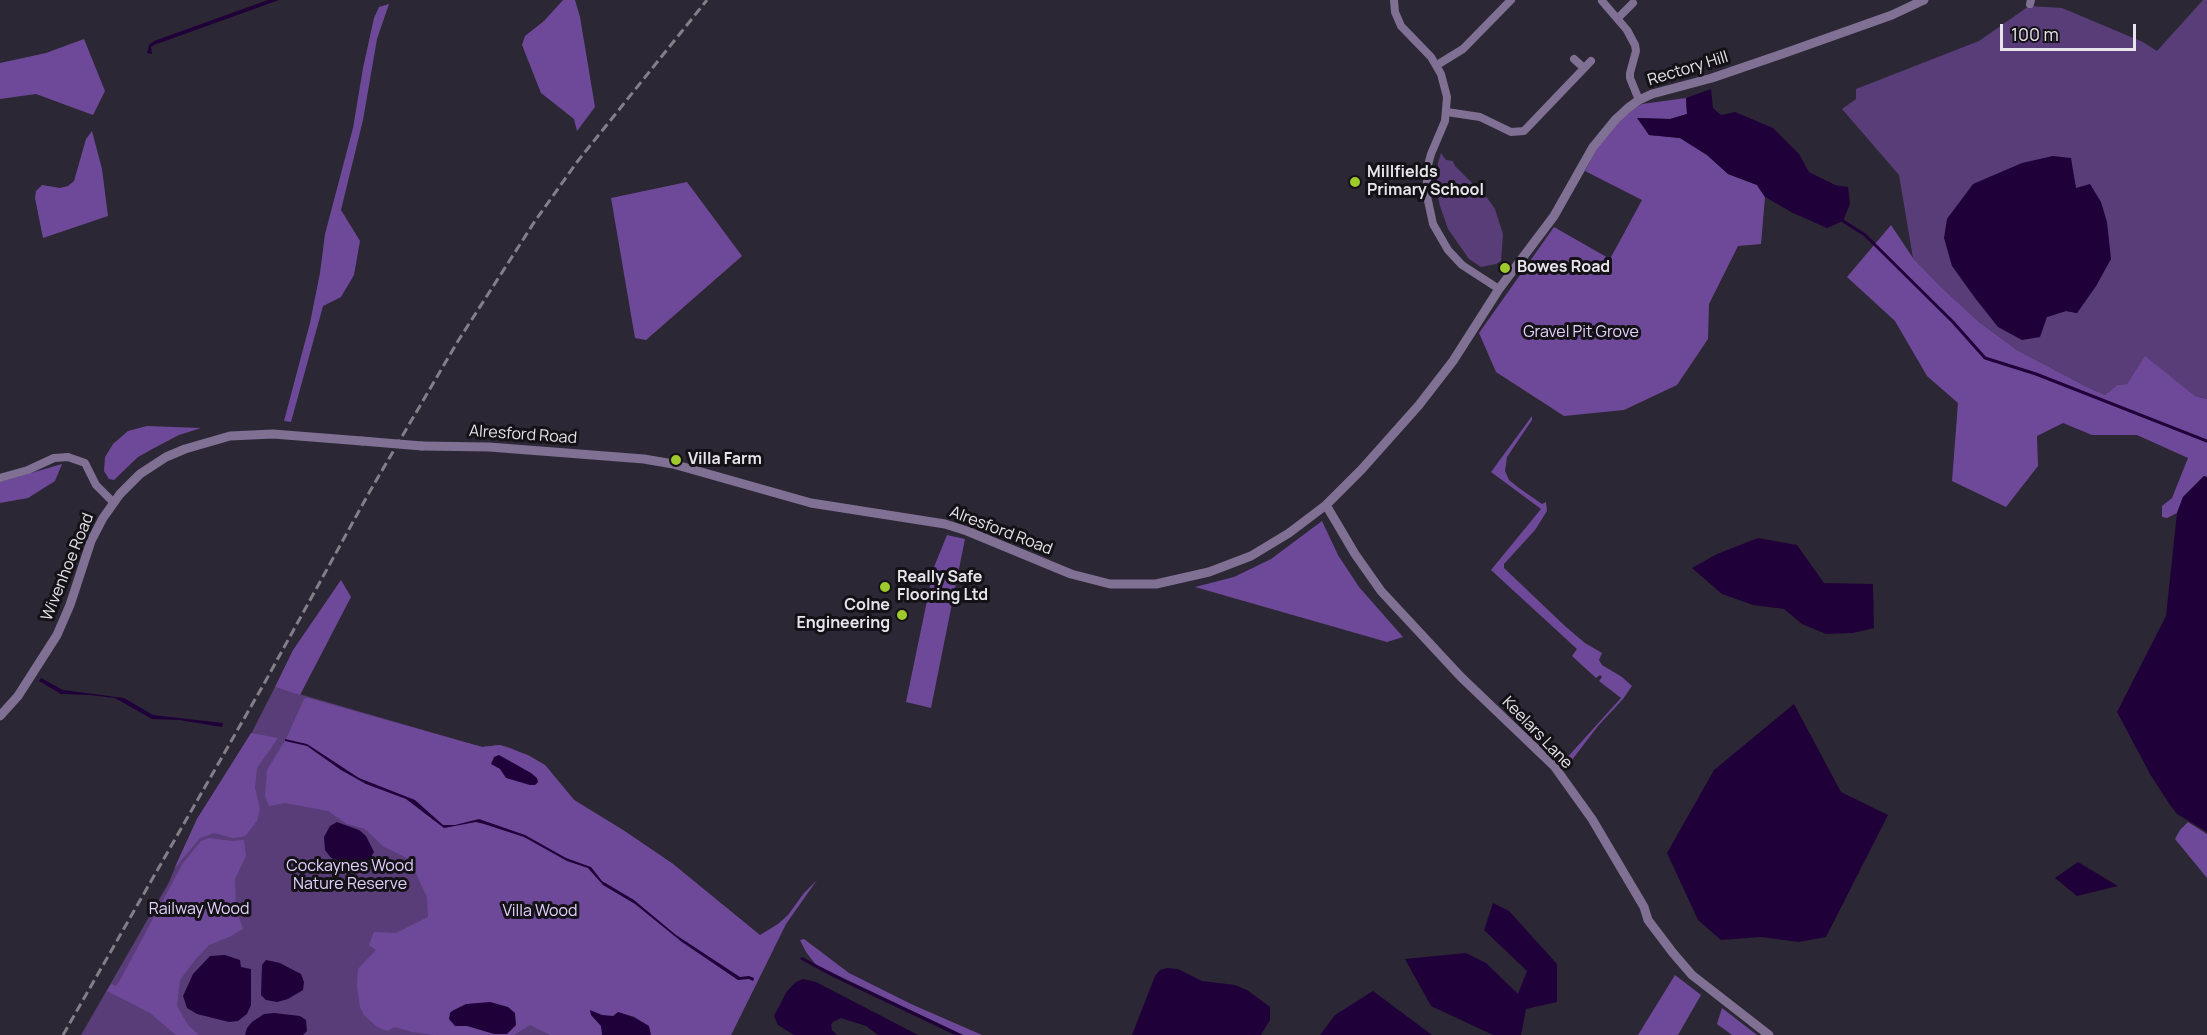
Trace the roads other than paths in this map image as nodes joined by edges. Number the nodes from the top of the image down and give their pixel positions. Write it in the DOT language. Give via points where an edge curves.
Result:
graph roads {
  1 [pos="1394,0"];
  2 [pos="1511,0"];
  3 [pos="1924,0"];
  4 [pos="1602,1"];
  5 [pos="1633,3"];
  6 [pos="1618,18"];
  7 [pos="1574,59"];
  8 [pos="1591,61"];
  9 [pos="1437,65"];
  10 [pos="1584,68"];
  11 [pos="1639,100"];
  12 [pos="1447,112"];
  13 [pos="1499,289"];
  14 [pos="1467,340"];
  15 [pos="362,441"];
  16 [pos="0,478"];
  17 [pos="113,502"];
  18 [pos="1326,505"];
  19 [pos="0,716"];
  20 [pos="1769,1035"];
  1 -- 9 [label="street" via="1401,26"];
  2 -- 9 [label="street" via="1463,49"];
  3 -- 11 [label="street, Rectory Hill" via="1785,54"];
  4 -- 6 [label="street"];
  5 -- 6 [label="street"];
  6 -- 11 [label="street" via="1635,45 1630,73"];
  7 -- 10 [label="street"];
  8 -- 10 [label="street"];
  9 -- 12 [label="street"];
  10 -- 12 [label="street" via="1524,131 1511,132 1480,117"];
  11 -- 13 [label="street, Rectory Hill" via="1615,120 1593,147 1554,216"];
  12 -- 13 [label="street" via="1427,169 1433,224 1462,265"];
  13 -- 14 [label="street, Rectory Hill"];
  14 -- 18 [label="street, Alresford Road" via="1407,419"];
  15 -- 17 [label="street, Wivenhoe Road" via="273,434 208,441 150,466"];
  15 -- 18 [label="street, Alresford Road, bridge" via="489,447 673,464 811,503 945,524 1071,574 1121,585 1178,580 1230,565 1277,542"];
  16 -- 17 [label="street" via="54,458 68,457 85,463 96,485"];
  17 -- 19 [label="street, Wivenhoe Road" via="91,541 62,625 18,696"];
  18 -- 20 [label="street, Keelars Lane" via="1381,591 1461,677 1554,766 1592,819 1648,920 1677,958 1692,975"];
}
